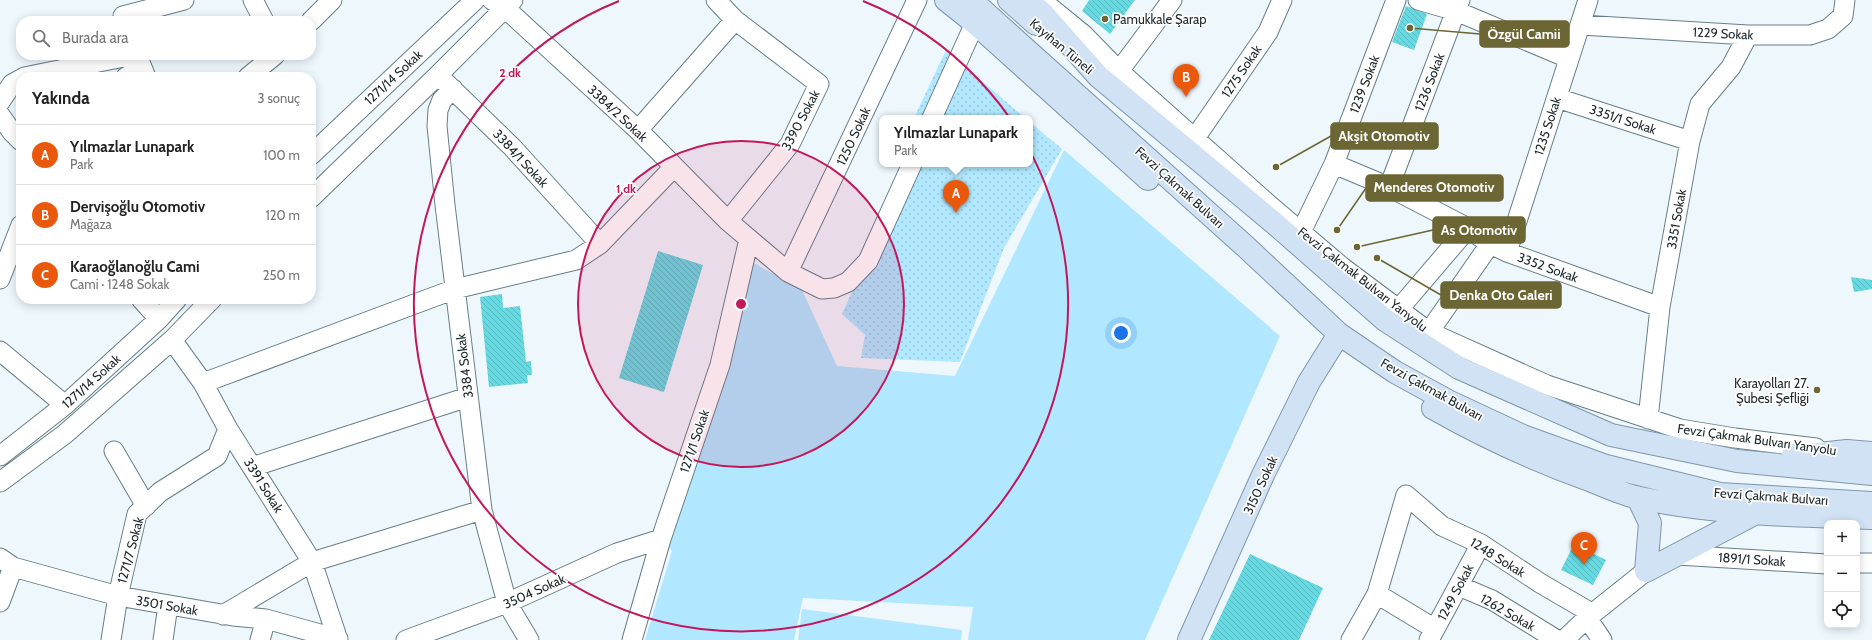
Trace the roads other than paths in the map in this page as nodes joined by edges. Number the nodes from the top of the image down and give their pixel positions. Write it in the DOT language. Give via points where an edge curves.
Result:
graph roads {
  1 [pos="184,0"];
  2 [pos="253,0"];
  3 [pos="475,0"];
  4 [pos="716,0"];
  5 [pos="917,0"];
  6 [pos="946,0"];
  7 [pos="971,0"];
  8 [pos="1009,0"];
  9 [pos="1028,0"];
  10 [pos="1041,0"];
  11 [pos="1282,0"];
  12 [pos="1396,0"];
  13 [pos="1418,0"];
  14 [pos="1588,0"];
  15 [pos="1845,0"];
  16 [pos="329,1"];
  17 [pos="1171,1"];
  18 [pos="503,3"];
  19 [pos="1458,6"];
  20 [pos="122,12"];
  21 [pos="261,16"];
  22 [pos="316,16"];
  23 [pos="735,20"];
  24 [pos="975,23"];
  25 [pos="1581,25"];
  26 [pos="1748,35"];
  27 [pos="1568,58"];
  28 [pos="269,60"];
  29 [pos="137,67"];
  30 [pos="80,72"];
  31 [pos="254,72"];
  32 [pos="1108,74"];
  33 [pos="438,75"];
  34 [pos="16,82"];
  35 [pos="453,89"];
  36 [pos="1557,98"];
  37 [pos="0,102"];
  38 [pos="0,115"];
  39 [pos="933,115"];
  40 [pos="638,130"];
  41 [pos="13,134"];
  42 [pos="1195,138"];
  43 [pos="1690,141"];
  44 [pos="316,150"];
  45 [pos="1334,164"];
  46 [pos="674,166"];
  47 [pos="911,167"];
  48 [pos="1389,187"];
  49 [pos="316,193"];
  50 [pos="728,221"];
  51 [pos="1468,228"];
  52 [pos="1301,232"];
  53 [pos="16,238"];
  54 [pos="749,239"];
  55 [pos="600,244"];
  56 [pos="1498,248"];
  57 [pos="788,272"];
  58 [pos="0,279"];
  59 [pos="455,289"];
  60 [pos="145,304"];
  61 [pos="172,304"];
  62 [pos="207,304"];
  63 [pos="1660,307"];
  64 [pos="1398,310"];
  65 [pos="159,319"];
  66 [pos="1429,332"];
  67 [pos="1336,339"];
  68 [pos="172,340"];
  69 [pos="0,351"];
  70 [pos="1395,372"];
  71 [pos="203,383"];
  72 [pos="468,397"];
  73 [pos="1415,398"];
  74 [pos="65,405"];
  75 [pos="1648,419"];
  76 [pos="228,429"];
  77 [pos="1674,448"];
  78 [pos="114,451"];
  79 [pos="1847,451"];
  80 [pos="1872,453"];
  81 [pos="0,456"];
  82 [pos="252,467"];
  83 [pos="1872,474"];
  84 [pos="0,482"];
  85 [pos="1638,498"];
  86 [pos="1872,503"];
  87 [pos="146,506"];
  88 [pos="482,510"];
  89 [pos="1757,513"];
  90 [pos="1872,518"];
  91 [pos="661,539"];
  92 [pos="1481,544"];
  93 [pos="1677,555"];
  94 [pos="312,562"];
  95 [pos="6,563"];
  96 [pos="1860,563"];
  97 [pos="1872,563"];
  98 [pos="1824,564"];
  99 [pos="1646,571"];
  100 [pos="1459,586"];
  101 [pos="1377,594"];
  102 [pos="118,596"];
  103 [pos="0,602"];
  104 [pos="507,603"];
  105 [pos="168,605"];
  106 [pos="223,615"];
  107 [pos="1590,616"];
  108 [pos="266,619"];
  109 [pos="1432,635"];
  110 [pos="338,639"];
  111 [pos="111,640"];
  112 [pos="163,640"];
  113 [pos="260,640"];
  114 [pos="406,640"];
  115 [pos="529,640"];
  116 [pos="632,640"];
  117 [pos="1189,640"];
  118 [pos="1351,640"];
  119 [pos="1557,640"];
  120 [pos="1564,640"];
  121 [pos="1602,640"];
  1 -- 20 [label="street"];
  2 -- 21 [label="street"];
  3 -- 44 [label="street, 1271/14 Sokak"];
  4 -- 23 [label="street, 3390 Sokak"];
  5 -- 57 [label="street, 1250 Sokak"];
  6 -- 24 [label="main road"];
  7 -- 67 [label="main road, Fevzi Çakmak Bulvarı" via="1246,247"];
  8 -- 32 [label="main road, Kayıhan Tüneli"];
  9 -- 32 [label="main road"];
  10 -- 32 [label="street, Fevzi Çakmak Bulvarı Yanyolu" via="1084,35"];
  11 -- 42 [label="street, 1275 Sokak" via="1268,32"];
  12 -- 45 [label="street, 1239 Sokak"];
  13 -- 19 [label="street"];
  14 -- 25 [label="street, 1235 Sokak"];
  15 -- 26 [label="street, 1229 Sokak" via="1843,16 1828,29 1810,35"];
  16 -- 22 [label="street"];
  17 -- 32 [label="street"];
  18 -- 33 [label="street"];
  18 -- 40 [label="street, 3384/2 Sokak"];
  19 -- 27 [label="street"];
  19 -- 48 [label="street, 1236 Sokak"];
  23 -- 40 [label="street"];
  23 -- 50 [label="street, 3390 Sokak" via="819,84 790,144"];
  24 -- 39 [label="street"];
  24 -- 67 [label="main road"];
  25 -- 26 [label="street, 1229 Sokak"];
  25 -- 27 [label="street, 1235 Sokak"];
  26 -- 43 [label="street, 3351 Sokak" via="1731,67 1700,104"];
  27 -- 36 [label="street, 1235 Sokak"];
  28 -- 31 [label="street"];
  29 -- 30 [label="street"];
  32 -- 42 [label="street, Fevzi Çakmak Bulvarı Yanyolu"];
  32 -- 77 [label="main road" via="1385,320 1459,368 1611,435"];
  33 -- 35 [label="street, 3384/1 Sokak"];
  33 -- 49 [label="street"];
  34 -- 37 [label="street"];
  35 -- 55 [label="street, 3384/1 Sokak" via="512,147"];
  35 -- 59 [label="street, 3384 Sokak" via="442,100 438,110 437,126"];
  36 -- 43 [label="street, 3351/1 Sokak"];
  36 -- 56 [label="street, 1235 Sokak"];
  38 -- 41 [label="street"];
  40 -- 46 [label="street, 3384/2 Sokak"];
  42 -- 52 [label="street, Fevzi Çakmak Bulvarı Yanyolu"];
  43 -- 63 [label="street, 3351 Sokak"];
  45 -- 48 [label="street, 3352 Sokak"];
  45 -- 52 [label="street, 1239 Sokak"];
  46 -- 50 [label="street, 3384/2 Sokak"];
  46 -- 55 [label="street"];
  47 -- 57 [label="street, 3384/2 Sokak" via="868,262 848,282 834,288 822,289"];
  48 -- 51 [label="street, 3352 Sokak"];
  50 -- 54 [label="street, 3384/2 Sokak"];
  51 -- 56 [label="street, 3352 Sokak"];
  51 -- 64 [label="street"];
  52 -- 64 [label="street, Fevzi Çakmak Bulvarı Yanyolu"];
  53 -- 58 [label="street"];
  54 -- 57 [label="street, 3384/2 Sokak"];
  54 -- 91 [label="street, 1271/1 Sokak" via="720,365"];
  55 -- 59 [label="street" via="576,260"];
  56 -- 63 [label="street, 3352 Sokak"];
  56 -- 66 [label="street, 1235 Sokak"];
  59 -- 71 [label="street"];
  59 -- 72 [label="street, 3384 Sokak"];
  60 -- 65 [label="street"];
  61 -- 65 [label="street, 1271/14 Sokak"];
  62 -- 68 [label="street"];
  63 -- 75 [label="street, 3351 Sokak"];
  64 -- 66 [label="street, Fevzi Çakmak Bulvarı Yanyolu"];
  65 -- 74 [label="street, 1271/14 Sokak"];
  66 -- 75 [label="street, Fevzi Çakmak Bulvarı Yanyolu" via="1547,385"];
  67 -- 70 [label="main road, Fevzi Çakmak Bulvarı"];
  67 -- 73 [label="main road"];
  67 -- 117 [label="main road, 3150 Sokak" via="1309,382 1263,475"];
  68 -- 71 [label="street, 3391 Sokak"];
  68 -- 84 [label="street" via="64,434"];
  69 -- 74 [label="street"];
  70 -- 73 [label="main road"];
  70 -- 86 [label="main road, Fevzi Çakmak Bulvarı" via="1448,401 1523,436 1606,466 1720,494"];
  71 -- 76 [label="street, 3391 Sokak"];
  72 -- 82 [label="street"];
  72 -- 88 [label="street, 3384 Sokak"];
  73 -- 85 [label="main road" via="1476,433 1544,464"];
  74 -- 81 [label="street, 1271/14 Sokak"];
  75 -- 79 [label="street, Fevzi Çakmak Bulvarı Yanyolu" via="1680,429 1735,438"];
  76 -- 82 [label="street, 3391 Sokak"];
  76 -- 87 [label="street, 1271/7 Sokak" via="217,456 160,492"];
  77 -- 79 [label="main road" via="1712,447 1809,456"];
  77 -- 83 [label="main road" via="1737,461"];
  78 -- 87 [label="street"];
  79 -- 80 [label="main road"];
  82 -- 94 [label="street, 3391 Sokak"];
  85 -- 89 [label="main road"];
  85 -- 99 [label="main road" via="1650,523"];
  87 -- 102 [label="street, 1271/7 Sokak" via="137,514"];
  88 -- 94 [label="street"];
  88 -- 104 [label="street, 3384 Sokak"];
  89 -- 90 [label="main road"];
  89 -- 93 [label="main road"];
  91 -- 104 [label="street, 3504 Sokak" via="617,554"];
  91 -- 116 [label="street, 1271/1 Sokak"];
  92 -- 100 [label="street, 1249 Sokak"];
  92 -- 101 [label="street, 1248 Sokak" via="1442,526 1406,495"];
  92 -- 107 [label="street, 1248 Sokak"];
  93 -- 98 [label="street, 1891/1 Sokak"];
  93 -- 99 [label="main road"];
  94 -- 106 [label="street"];
  94 -- 110 [label="street, 3391 Sokak"];
  95 -- 102 [label="street, 3501 Sokak"];
  95 -- 103 [label="street"];
  96 -- 97 [label="street"];
  99 -- 107 [label="street"];
  100 -- 109 [label="street, 1249 Sokak"];
  100 -- 119 [label="street, 1262 Sokak" via="1492,600"];
  101 -- 109 [label="street"];
  101 -- 118 [label="street"];
  102 -- 105 [label="street, 3501 Sokak"];
  102 -- 111 [label="street, 1271/7 Sokak"];
  104 -- 114 [label="street, 3504 Sokak"];
  104 -- 115 [label="street, 3384 Sokak"];
  105 -- 106 [label="street, 3501 Sokak"];
  105 -- 112 [label="street"];
  106 -- 108 [label="street, 3501 Sokak"];
  107 -- 120 [label="street"];
  107 -- 121 [label="street"];
  108 -- 110 [label="street, 3501 Sokak"];
  108 -- 113 [label="street"];
}
